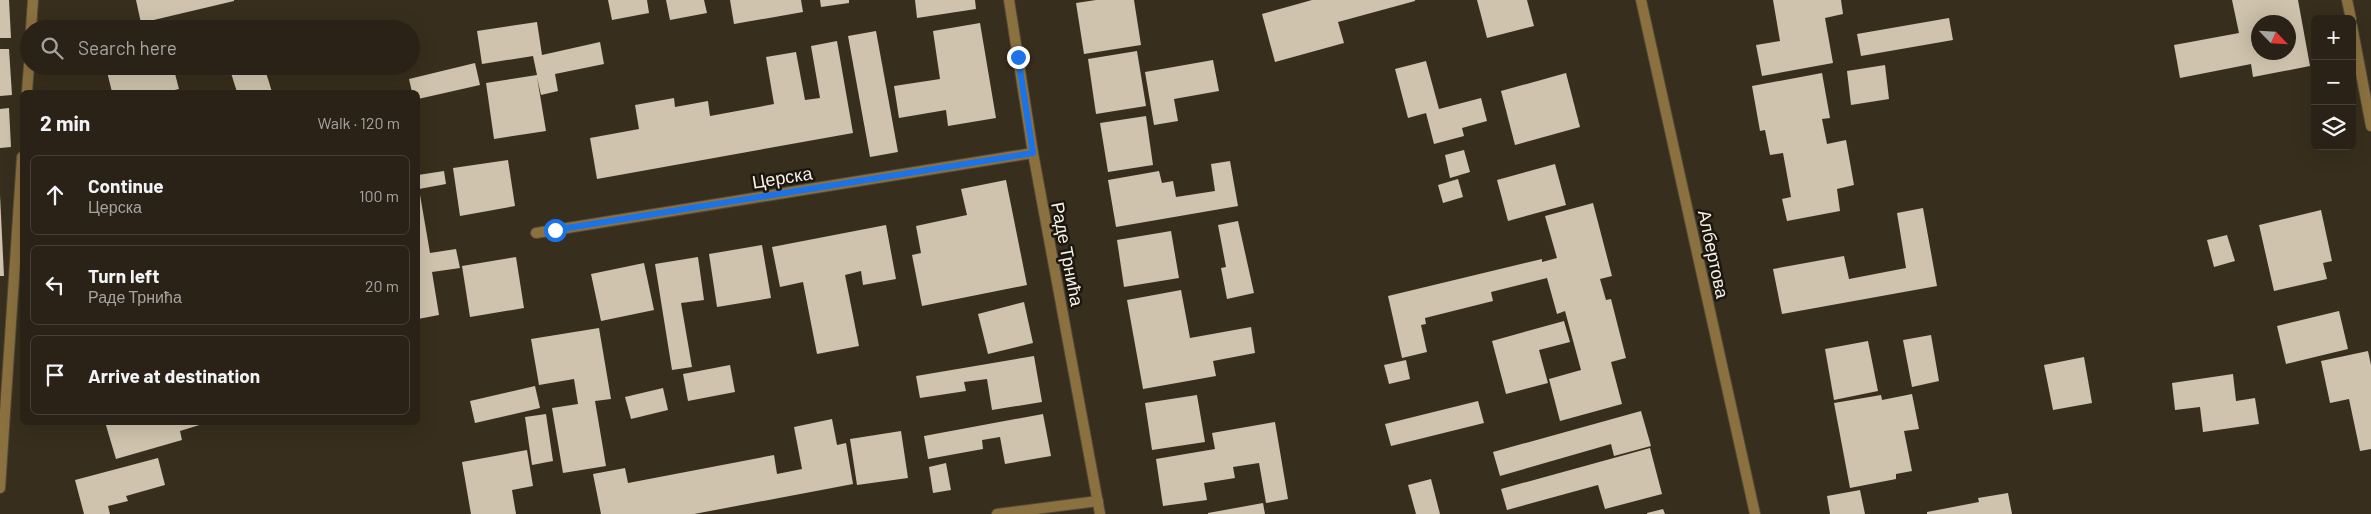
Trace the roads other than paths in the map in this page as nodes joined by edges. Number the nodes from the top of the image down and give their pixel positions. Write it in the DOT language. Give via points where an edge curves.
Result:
graph roads {
  1 [pos="33,0"];
  2 [pos="1009,0"];
  3 [pos="1641,0"];
  4 [pos="2347,0"];
  5 [pos="2350,15"];
  6 [pos="32,20"];
  7 [pos="2356,47"];
  8 [pos="28,75"];
  9 [pos="27,90"];
  10 [pos="2371,126"];
  11 [pos="1033,153"];
  12 [pos="20,187"];
  13 [pos="536,233"];
  14 [pos="0,488"];
  15 [pos="1098,501"];
  16 [pos="998,514"];
  17 [pos="1100,514"];
  18 [pos="1755,514"];
  1 -- 6 [label="street"];
  2 -- 11 [label="street, Раде Трнића"];
  3 -- 18 [label="street, Албертова"];
  4 -- 5 [label="street"];
  7 -- 10 [label="street"];
  8 -- 9 [label="street"];
  11 -- 13 [label="street, Церска"];
  11 -- 15 [label="street, Раде Трнића"];
  12 -- 14 [label="street"];
  15 -- 16 [label="street"];
  15 -- 17 [label="street, Раде Трнића"];
}
